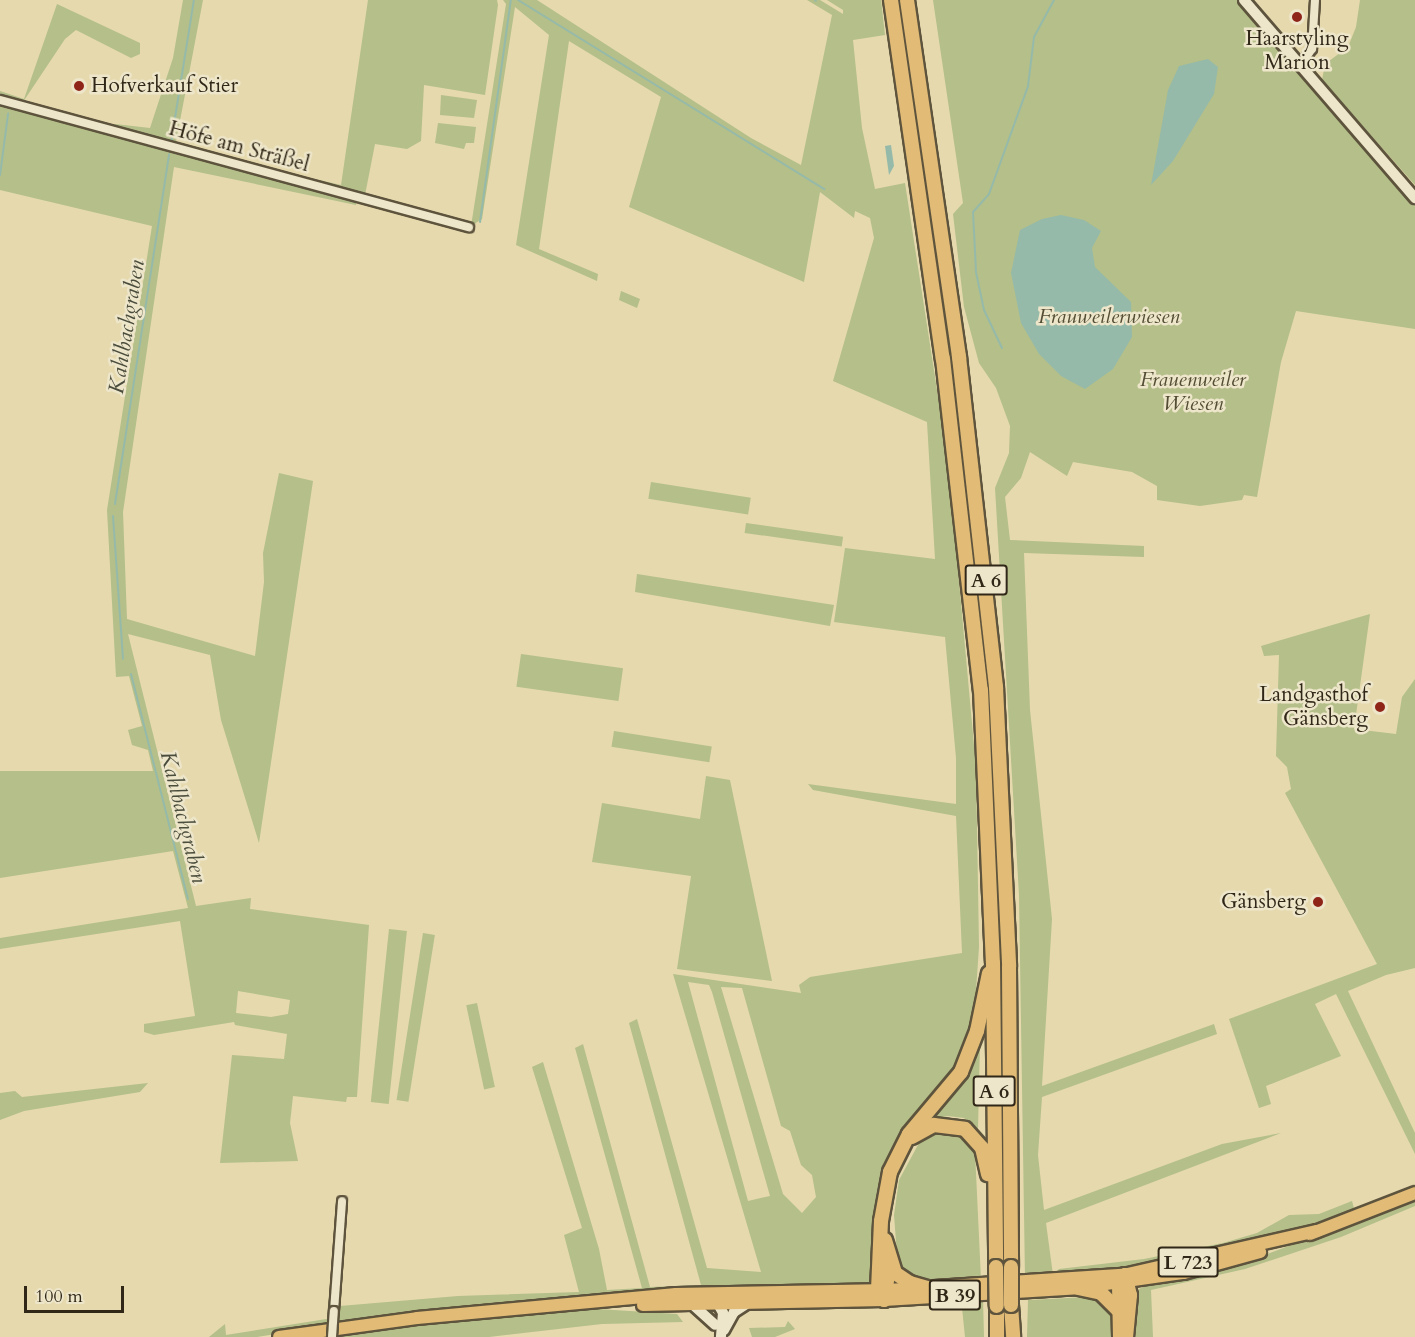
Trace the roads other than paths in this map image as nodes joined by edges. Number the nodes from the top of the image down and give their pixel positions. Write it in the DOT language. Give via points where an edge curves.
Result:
graph roads {
  1 [pos="891,0"];
  2 [pos="907,0"];
  3 [pos="1244,0"];
  4 [pos="1315,0"];
  5 [pos="1300,66"];
  6 [pos="0,100"];
  7 [pos="1415,198"];
  8 [pos="469,227"];
  9 [pos="993,963"];
  10 [pos="903,1144"];
  11 [pos="1415,1193"];
  12 [pos="342,1201"];
  13 [pos="996,1219"];
  14 [pos="881,1221"];
  15 [pos="890,1263"];
  16 [pos="1120,1279"];
  17 [pos="928,1288"];
  18 [pos="1078,1288"];
  19 [pos="883,1293"];
  20 [pos="717,1297"];
  21 [pos="749,1303"];
  22 [pos="692,1304"];
  23 [pos="561,1306"];
  24 [pos="1120,1312"];
  25 [pos="715,1325"];
  26 [pos="721,1336"];
  27 [pos="279,1337"];
  28 [pos="332,1337"];
  29 [pos="997,1337"];
  30 [pos="1012,1337"];
  31 [pos="1120,1337"];
  32 [pos="1126,1337"];
  1 -- 9 [label="highway, A 6" via="945,370 974,622 986,774"];
  2 -- 30 [label="highway, A 6, bridge" via="963,392 996,687 1009,967"];
  3 -- 5 [label="main road"];
  4 -- 5 [label="street" via="1312,49"];
  5 -- 7 [label="main road"];
  6 -- 8 [label="street, Höfe am Sträßel"];
  9 -- 10 [label="highway" via="964,1066"];
  9 -- 13 [label="highway, A 6"];
  10 -- 13 [label="highway" via="934,1125 965,1129 987,1158"];
  10 -- 14 [label="highway" via="886,1185"];
  11 -- 16 [label="main road, L 723" via="1217,1265"];
  12 -- 28 [label="street, bridge"];
  13 -- 29 [label="highway, A 6, bridge"];
  14 -- 15 [label="highway"];
  14 -- 19 [label="highway"];
  15 -- 17 [label="highway" via="900,1277"];
  15 -- 19 [label="highway"];
  16 -- 17 [label="main road, B 39"];
  16 -- 18 [label="main road, L 723"];
  16 -- 24 [label="highway"];
  16 -- 32 [label="highway"];
  17 -- 19 [label="main road, B 39"];
  18 -- 19 [label="main road, B 39"];
  18 -- 24 [label="highway" via="1101,1293"];
  19 -- 20 [label="main road, B 39"];
  19 -- 21 [label="main road, B 39"];
  20 -- 21 [label="main road, B 39"];
  20 -- 22 [label="main road, B 39"];
  20 -- 23 [label="main road, B 39"];
  20 -- 25 [label="main road"];
  20 -- 26 [label="main road" via="723,1313"];
  21 -- 26 [label="main road" via="734,1312"];
  22 -- 23 [label="main road, B 39"];
  22 -- 25 [label="main road"];
  23 -- 27 [label="main road, B 39" via="417,1318"];
  24 -- 31 [label="highway"];
  25 -- 26 [label="main road"];
}
